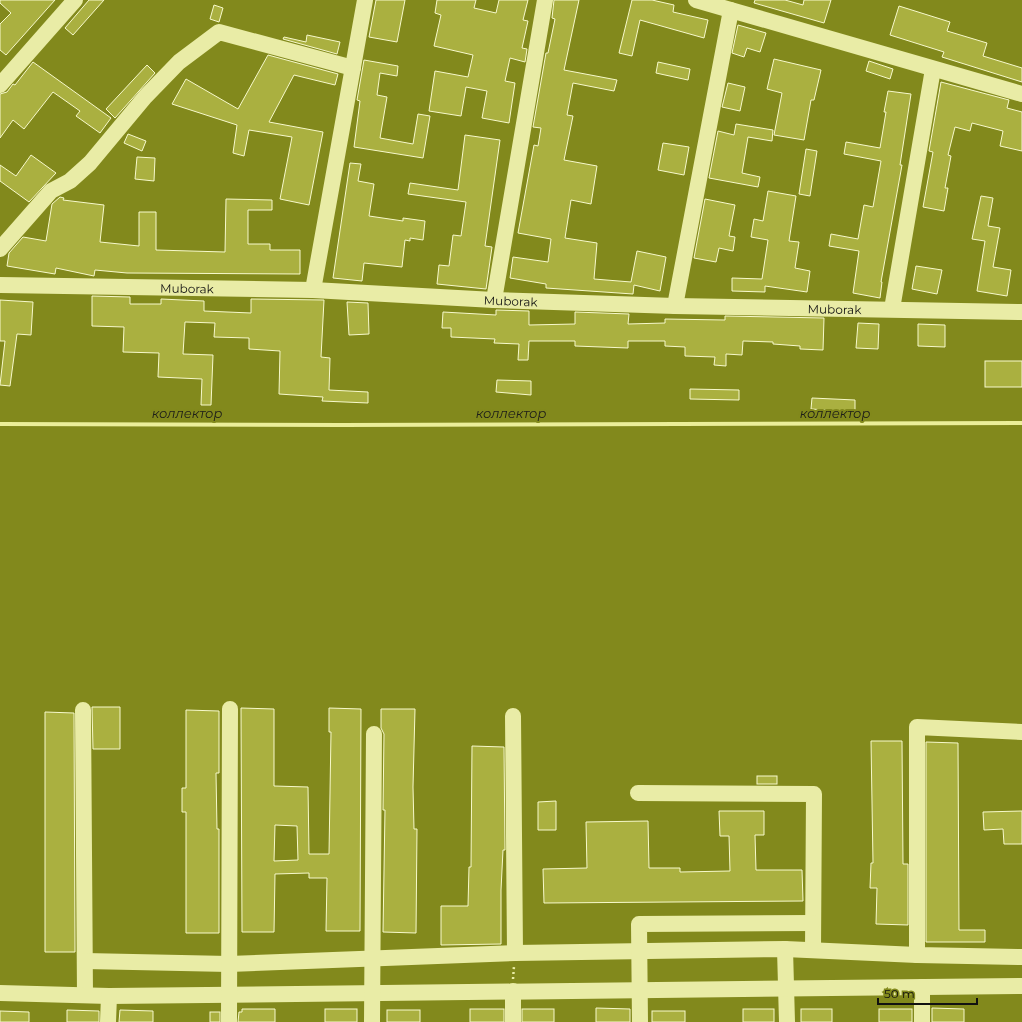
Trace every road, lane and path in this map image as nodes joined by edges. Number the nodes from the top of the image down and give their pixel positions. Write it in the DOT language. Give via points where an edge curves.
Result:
graph roads {
  1 [pos="75,0"];
  2 [pos="365,0"];
  3 [pos="544,0"];
  4 [pos="696,0"];
  5 [pos="731,10"];
  6 [pos="352,68"];
  7 [pos="933,69"];
  8 [pos="0,85"];
  9 [pos="1022,94"];
  10 [pos="0,249"];
  11 [pos="0,285"];
  12 [pos="313,290"];
  13 [pos="494,300"];
  14 [pos="675,306"];
  15 [pos="892,308"];
  16 [pos="1022,312"];
  17 [pos="230,709"];
  18 [pos="83,710"];
  19 [pos="513,716"];
  20 [pos="1022,732"];
  21 [pos="374,734"];
  22 [pos="638,792"];
  23 [pos="812,923"];
  24 [pos="786,949"];
  25 [pos="813,949"];
  26 [pos="639,950"];
  27 [pos="515,953"];
  28 [pos="917,955"];
  29 [pos="1022,957"];
  30 [pos="373,959"];
  31 [pos="84,961"];
  32 [pos="230,964"];
  33 [pos="1022,986"];
  34 [pos="922,987"];
  35 [pos="786,988"];
  36 [pos="639,989"];
  37 [pos="513,990"];
  38 [pos="372,992"];
  39 [pos="0,993"];
  40 [pos="228,994"];
  41 [pos="86,995"];
  42 [pos="108,996"];
  43 [pos="108,1022"];
  44 [pos="229,1022"];
  45 [pos="372,1022"];
  46 [pos="513,1022"];
  47 [pos="640,1022"];
  48 [pos="787,1022"];
  49 [pos="922,1022"];
  1 -- 8 [label="street"];
  2 -- 6 [label="street"];
  3 -- 13 [label="street"];
  4 -- 5 [label="street"];
  5 -- 7 [label="street"];
  5 -- 14 [label="street"];
  6 -- 10 [label="street" via="219,32 179,62 145,97 90,163 70,181 51,191"];
  6 -- 12 [label="street"];
  7 -- 9 [label="street"];
  7 -- 15 [label="street"];
  11 -- 12 [label="street, Muborak"];
  12 -- 13 [label="street, Muborak"];
  13 -- 14 [label="street, Muborak"];
  14 -- 15 [label="street, Muborak"];
  15 -- 16 [label="street, Muborak"];
  17 -- 32 [label="street"];
  18 -- 31 [label="street"];
  19 -- 27 [label="street"];
  20 -- 28 [label="street" via="917,727"];
  21 -- 30 [label="street"];
  22 -- 23 [label="street" via="814,794"];
  23 -- 25 [label="street"];
  23 -- 26 [label="street" via="639,924"];
  24 -- 25 [label="street"];
  24 -- 26 [label="street"];
  24 -- 35 [label="street"];
  25 -- 28 [label="street"];
  26 -- 27 [label="street"];
  26 -- 36 [label="street"];
  27 -- 30 [label="street"];
  27 -- 37 [label="path"];
  28 -- 29 [label="street"];
  30 -- 32 [label="street"];
  30 -- 38 [label="street"];
  31 -- 32 [label="street"];
  31 -- 41 [label="street"];
  32 -- 40 [label="street"];
  33 -- 34 [label="street"];
  34 -- 35 [label="street"];
  34 -- 49 [label="street"];
  35 -- 36 [label="street"];
  35 -- 48 [label="street"];
  36 -- 37 [label="street"];
  36 -- 47 [label="street"];
  37 -- 38 [label="street"];
  37 -- 46 [label="street"];
  38 -- 40 [label="street"];
  38 -- 45 [label="street"];
  39 -- 41 [label="street"];
  40 -- 42 [label="street"];
  40 -- 44 [label="street"];
  41 -- 42 [label="street"];
  42 -- 43 [label="street"];
}
